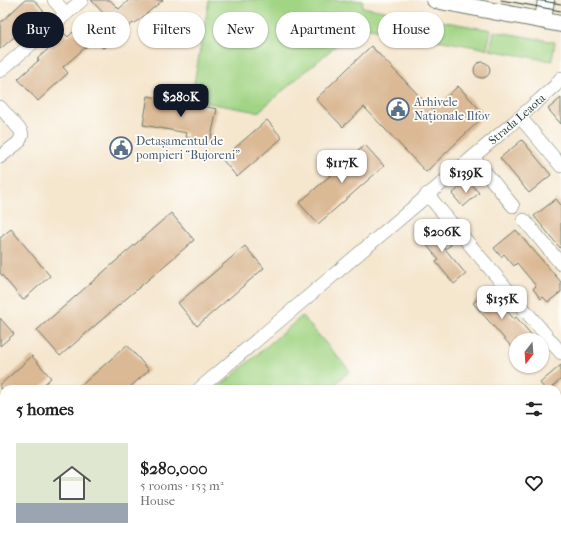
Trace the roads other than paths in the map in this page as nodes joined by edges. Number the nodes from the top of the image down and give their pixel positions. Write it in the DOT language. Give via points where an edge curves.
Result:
graph roads {
  1 [pos="54,0"];
  2 [pos="82,0"];
  3 [pos="435,0"];
  4 [pos="546,0"];
  5 [pos="66,14"];
  6 [pos="543,20"];
  7 [pos="561,24"];
  8 [pos="0,71"];
  9 [pos="561,78"];
  10 [pos="0,107"];
  11 [pos="520,117"];
  12 [pos="0,157"];
  13 [pos="473,157"];
  14 [pos="561,166"];
  15 [pos="427,194"];
  16 [pos="513,206"];
  17 [pos="524,220"];
  18 [pos="561,264"];
  19 [pos="561,353"];
  20 [pos="204,385"];
  1 -- 5 [label="street"];
  2 -- 5 [label="street"];
  3 -- 6 [label="main road"];
  4 -- 6 [label="main road"];
  5 -- 8 [label="street"];
  6 -- 7 [label="main road"];
  9 -- 11 [label="street, Strada Leaota"];
  10 -- 12 [label="street" via="21,131 22,138"];
  11 -- 13 [label="street, Strada Leaota"];
  11 -- 14 [label="street"];
  13 -- 15 [label="street, Strada Leaota"];
  13 -- 16 [label="street"];
  15 -- 19 [label="street"];
  15 -- 20 [label="street, Strada Leaota"];
  17 -- 18 [label="street"];
}
